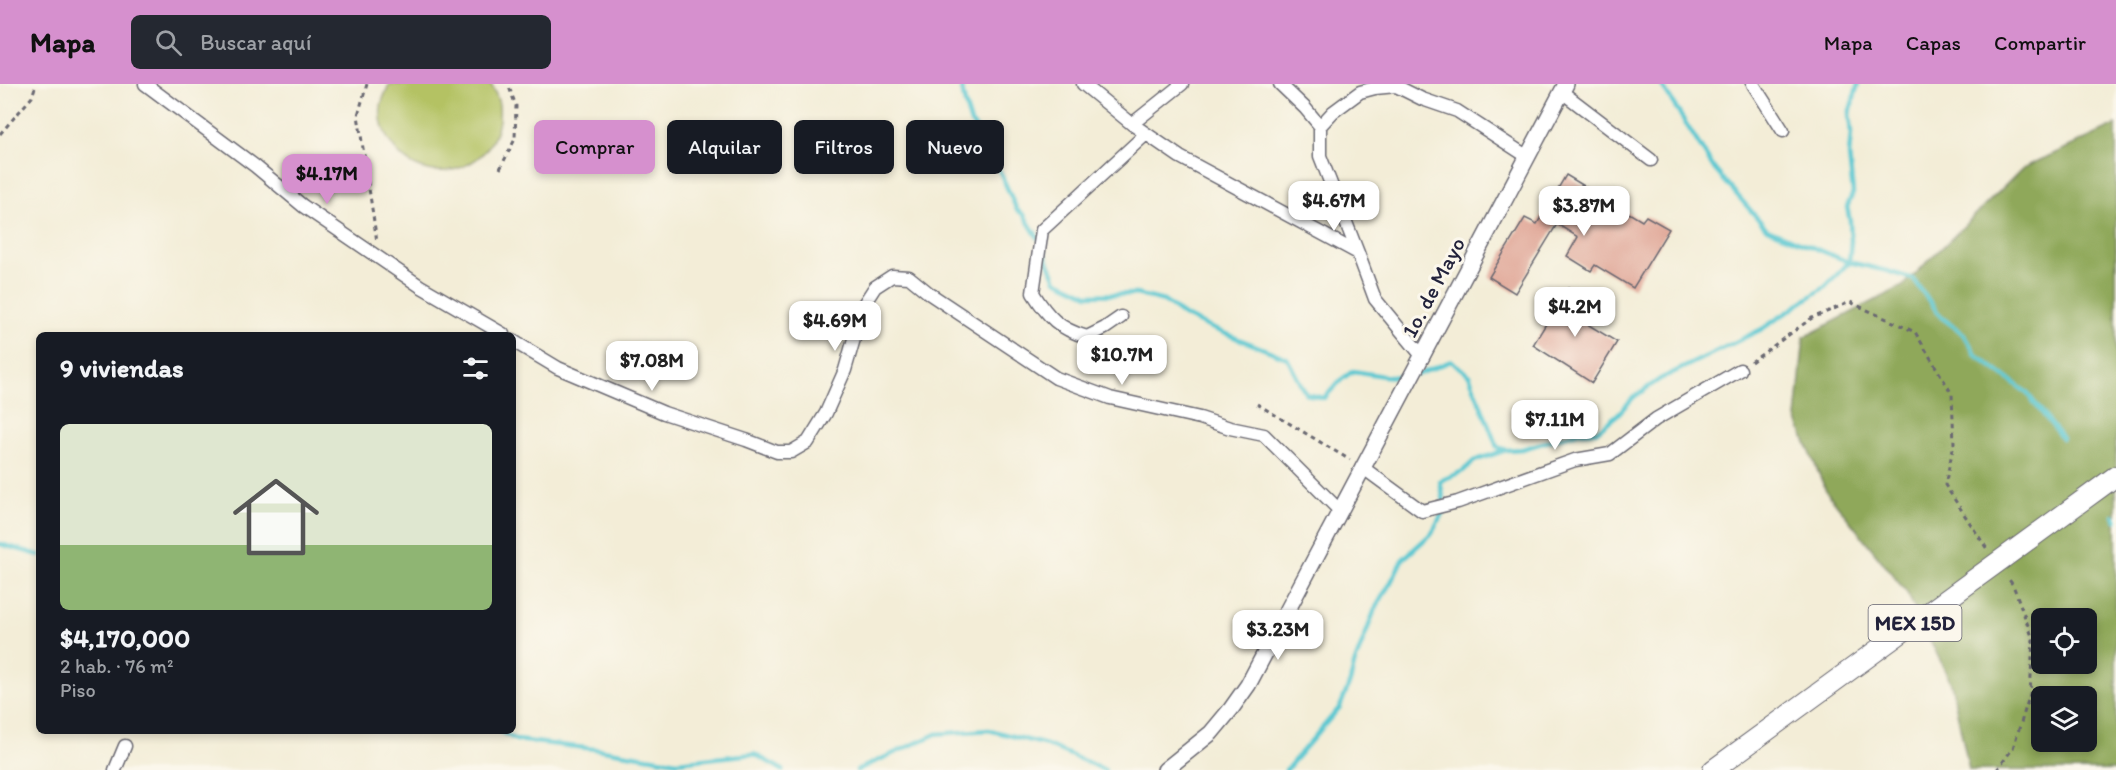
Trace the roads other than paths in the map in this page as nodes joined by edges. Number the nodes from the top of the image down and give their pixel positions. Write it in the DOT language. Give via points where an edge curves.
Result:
graph roads {
  1 [pos="145,84"];
  2 [pos="1083,84"];
  3 [pos="1182,84"];
  4 [pos="1280,84"];
  5 [pos="1753,84"];
  6 [pos="1564,88"];
  7 [pos="1132,124"];
  8 [pos="1320,126"];
  9 [pos="1783,131"];
  10 [pos="1146,134"];
  11 [pos="1528,157"];
  12 [pos="1651,160"];
  13 [pos="1359,253"];
  14 [pos="1121,317"];
  15 [pos="500,332"];
  16 [pos="516,342"];
  17 [pos="1422,356"];
  18 [pos="1740,370"];
  19 [pos="1362,467"];
  20 [pos="2116,476"];
  21 [pos="1339,510"];
  22 [pos="125,746"];
  23 [pos="115,770"];
  24 [pos="1165,770"];
  25 [pos="1713,770"];
  1 -- 15 [label="street" via="303,206 420,286"];
  2 -- 7 [label="street"];
  3 -- 7 [label="street"];
  4 -- 8 [label="street"];
  5 -- 9 [label="street"];
  6 -- 11 [label="street, 1o. de Mayo"];
  6 -- 12 [label="street"];
  7 -- 10 [label="street"];
  8 -- 11 [label="street" via="1360,92 1396,86 1457,111"];
  8 -- 13 [label="street" via="1320,156"];
  10 -- 13 [label="street" via="1180,157"];
  10 -- 14 [label="street" via="1041,230 1033,293 1048,316 1070,332 1087,337"];
  11 -- 17 [label="street, 1o. de Mayo"];
  13 -- 17 [label="street" via="1374,299"];
  16 -- 21 [label="street" via="558,368 664,413 777,452 791,452 808,442 826,413 845,370 864,304 875,287 892,276 909,277 1056,378 1110,398 1264,435"];
  17 -- 19 [label="street, 1o. de Mayo"];
  18 -- 19 [label="street" via="1656,419 1610,454 1575,460 1458,502 1422,511"];
  19 -- 21 [label="street, 1o. de Mayo"];
  20 -- 25 [label="highway, MEX 15D"];
  21 -- 24 [label="street, 1o. de Mayo" via="1232,709 1211,733"];
  22 -- 23 [label="street"];
}
